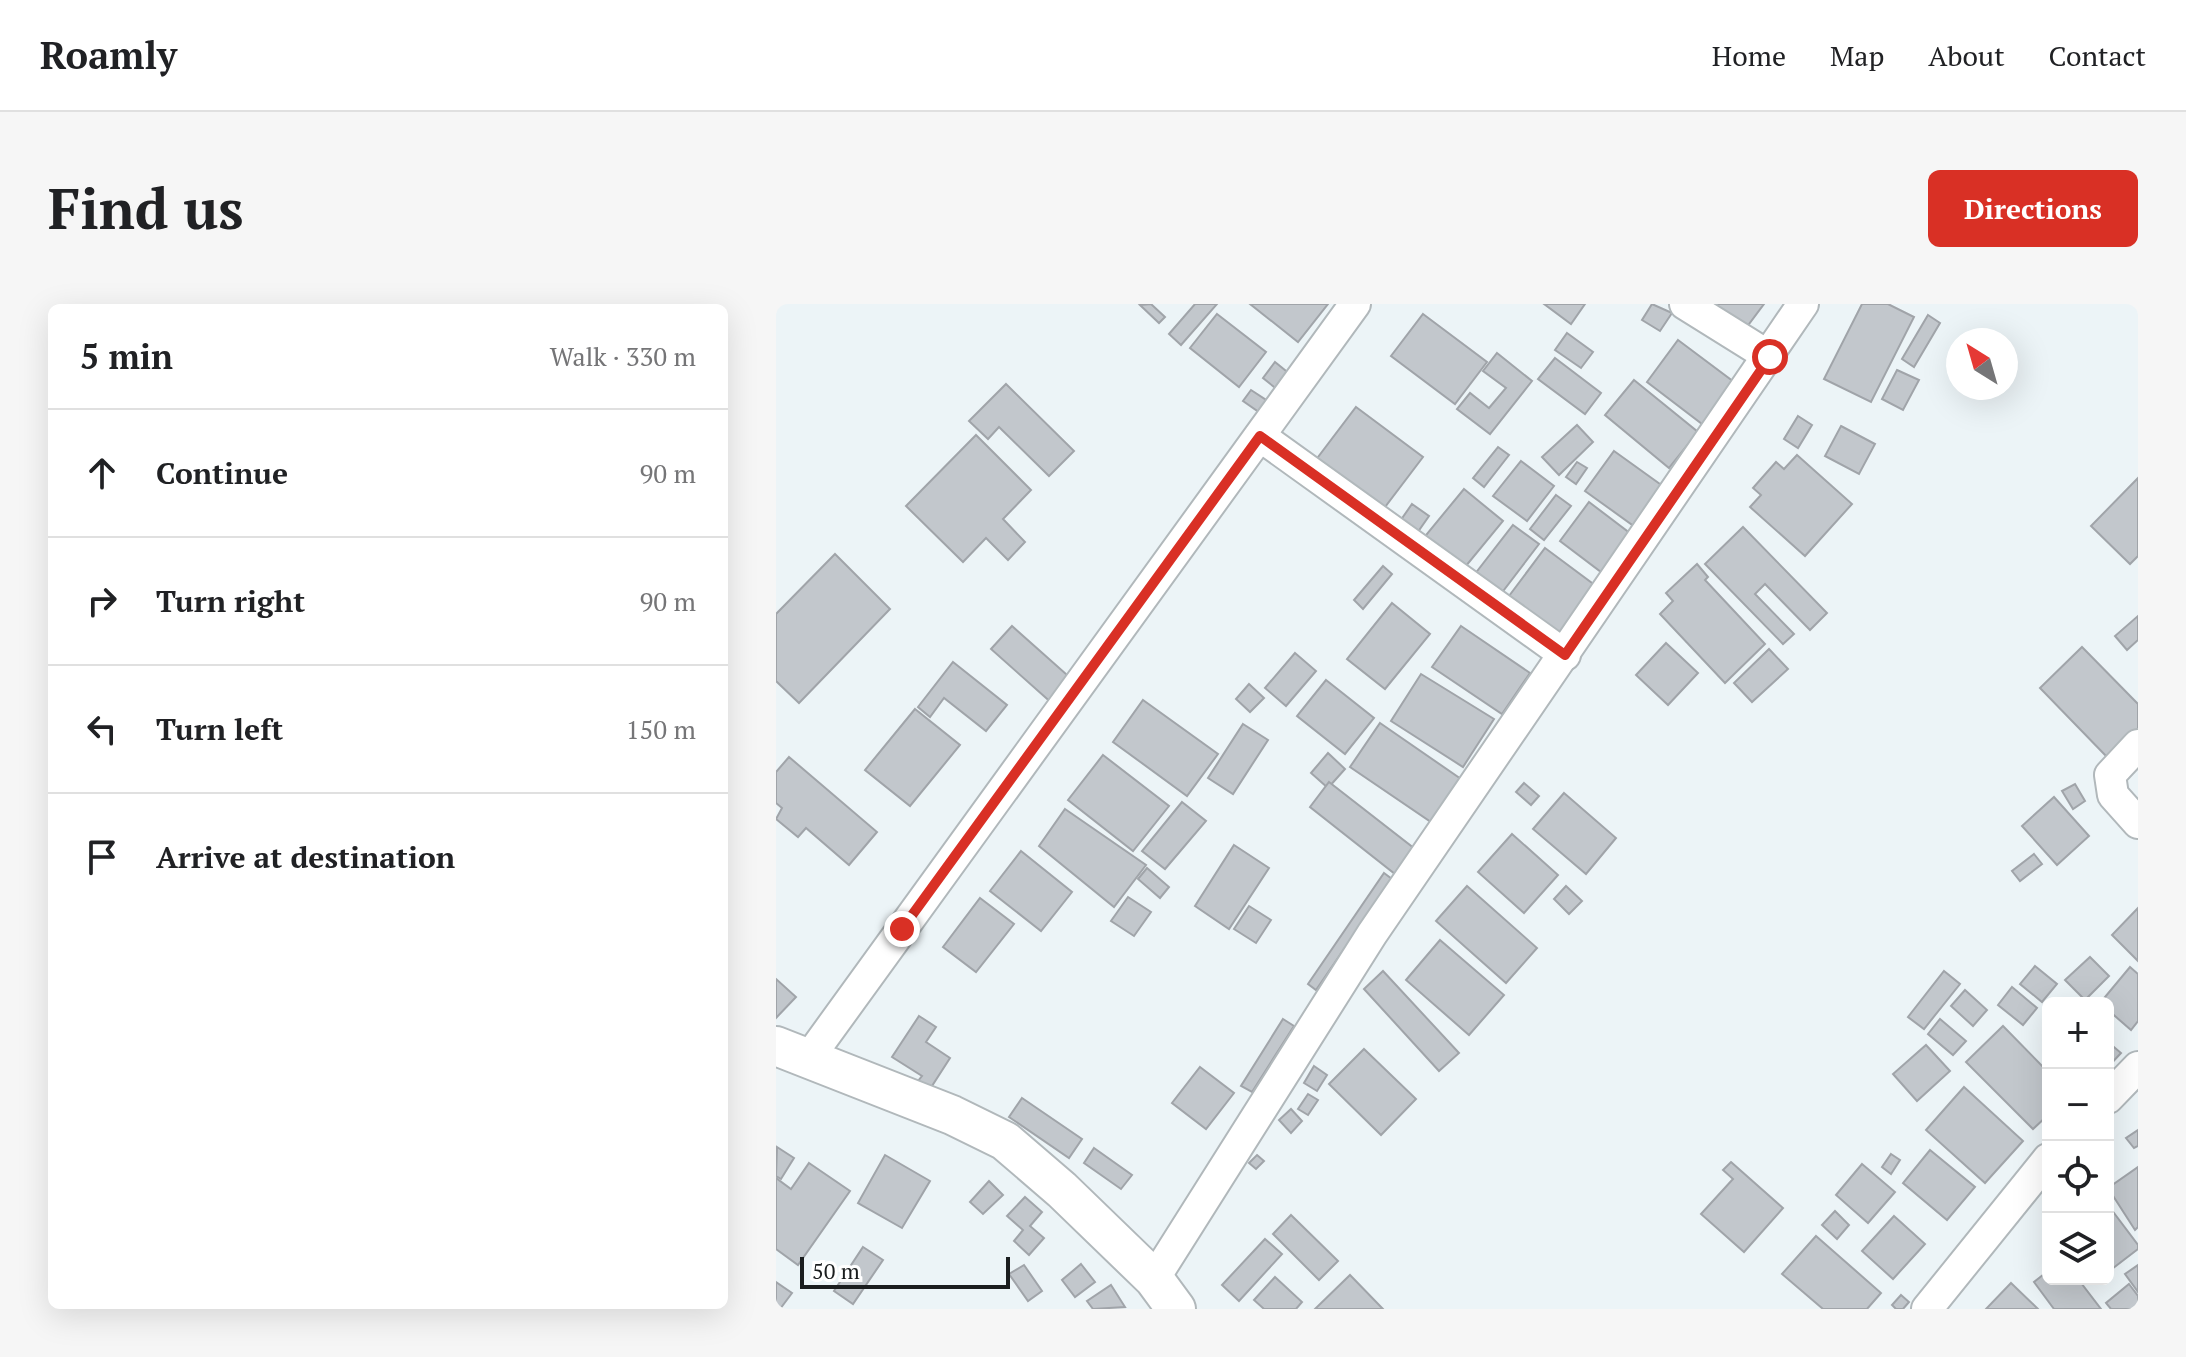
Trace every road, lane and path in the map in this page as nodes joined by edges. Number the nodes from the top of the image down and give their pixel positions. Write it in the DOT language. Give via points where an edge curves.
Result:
graph roads {
  1 [pos="1355,304"];
  2 [pos="1685,304"];
  3 [pos="1803,304"];
  4 [pos="1770,357"];
  5 [pos="1260,436"];
  6 [pos="1565,655"];
  7 [pos="2138,745"];
  8 [pos="2138,823"];
  9 [pos="784,1050"];
  10 [pos="2138,1067"];
  11 [pos="2114,1092"];
  12 [pos="2042,1166"];
  13 [pos="1154,1279"];
  14 [pos="1176,1309"];
  15 [pos="1927,1309"];
  1 -- 5 [label="street"];
  2 -- 4 [label="street"];
  3 -- 4 [label="street"];
  4 -- 6 [label="street"];
  5 -- 6 [label="street"];
  5 -- 9 [label="street"];
  6 -- 13 [label="street" via="1372,934"];
  7 -- 8 [label="street" via="2110,775 2113,795"];
  9 -- 13 [label="street" via="1005,1141"];
  10 -- 11 [label="street"];
  12 -- 15 [label="street"];
  13 -- 14 [label="street"];
}
